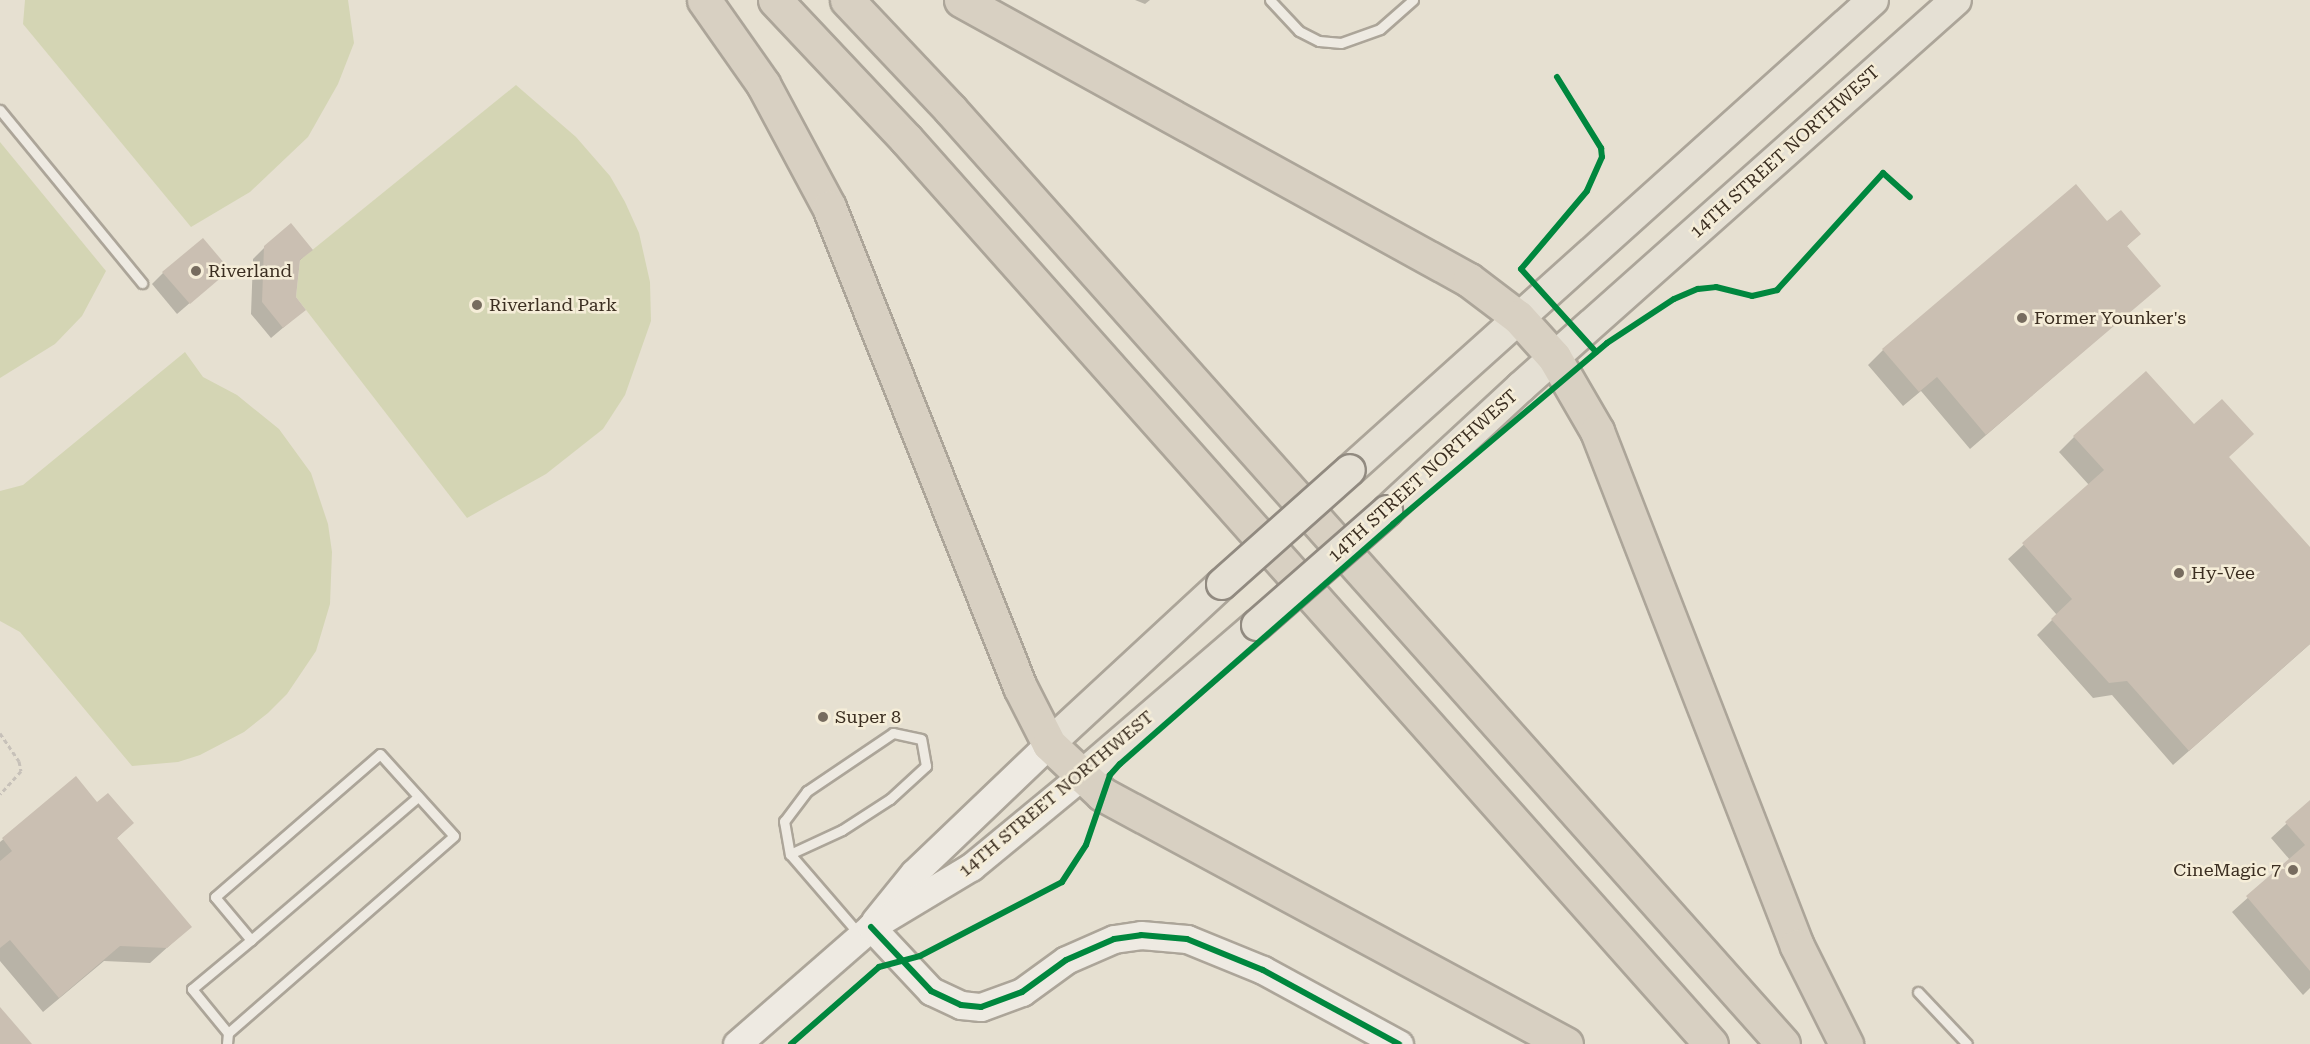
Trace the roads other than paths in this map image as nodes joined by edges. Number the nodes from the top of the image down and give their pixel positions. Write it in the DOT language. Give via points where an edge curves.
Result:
graph roads {
  1 [pos="704,0"];
  2 [pos="775,0"];
  3 [pos="847,0"];
  4 [pos="961,0"];
  5 [pos="1270,0"];
  6 [pos="1413,0"];
  7 [pos="1873,0"];
  8 [pos="1956,0"];
  9 [pos="0,110"];
  10 [pos="142,283"];
  11 [pos="1518,317"];
  12 [pos="1554,357"];
  13 [pos="1049,744"];
  14 [pos="1080,777"];
  15 [pos="418,797"];
  16 [pos="790,854"];
  17 [pos="866,931"];
  18 [pos="251,940"];
  19 [pos="1918,992"];
  20 [pos="228,1033"];
  21 [pos="227,1044"];
  22 [pos="737,1044"];
  23 [pos="1399,1044"];
  24 [pos="1566,1044"];
  25 [pos="1711,1044"];
  26 [pos="1783,1044"];
  27 [pos="1846,1044"];
  28 [pos="1967,1044"];
  1 -- 13 [label="highway" via="763,84 829,207 1020,687"];
  2 -- 25 [label="highway" via="984,226"];
  3 -- 26 [label="highway" via="950,109"];
  4 -- 11 [label="highway" via="1419,252 1494,297"];
  5 -- 6 [label="lane" via="1299,31 1319,41 1341,43 1380,29"];
  7 -- 11 [label="main road, 14TH STREET NORTHWEST"];
  8 -- 12 [label="main road, 14TH STREET NORTHWEST"];
  9 -- 10 [label="lane"];
  11 -- 12 [label="highway"];
  11 -- 13 [label="main road, 14TH STREET NORTHWEST, bridge"];
  12 -- 14 [label="main road, 14TH STREET NORTHWEST, bridge" via="1387,511"];
  12 -- 27 [label="highway" via="1597,431 1797,946"];
  13 -- 14 [label="highway"];
  13 -- 17 [label="main road, 14TH STREET NORTHWEST" via="914,873"];
  14 -- 17 [label="main road, 14TH STREET NORTHWEST" via="971,867"];
  14 -- 24 [label="highway" via="1102,795"];
  15 -- 18 [label="lane"];
  15 -- 18 [label="lane" via="381,754 372,761 215,897"];
  15 -- 20 [label="lane" via="454,836"];
  16 -- 16 [label="lane" via="784,821 807,791 893,733 921,739 926,766 890,799 842,830"];
  16 -- 17 [label="lane"];
  17 -- 22 [label="main road, 14TH STREET NORTHWEST"];
  17 -- 23 [label="main road" via="931,991 951,1002 981,1007 1022,993 1066,960 1114,939 1150,935 1187,939 1263,970"];
  18 -- 20 [label="lane" via="192,990"];
  19 -- 28 [label="lane"];
  20 -- 21 [label="lane"];
}
